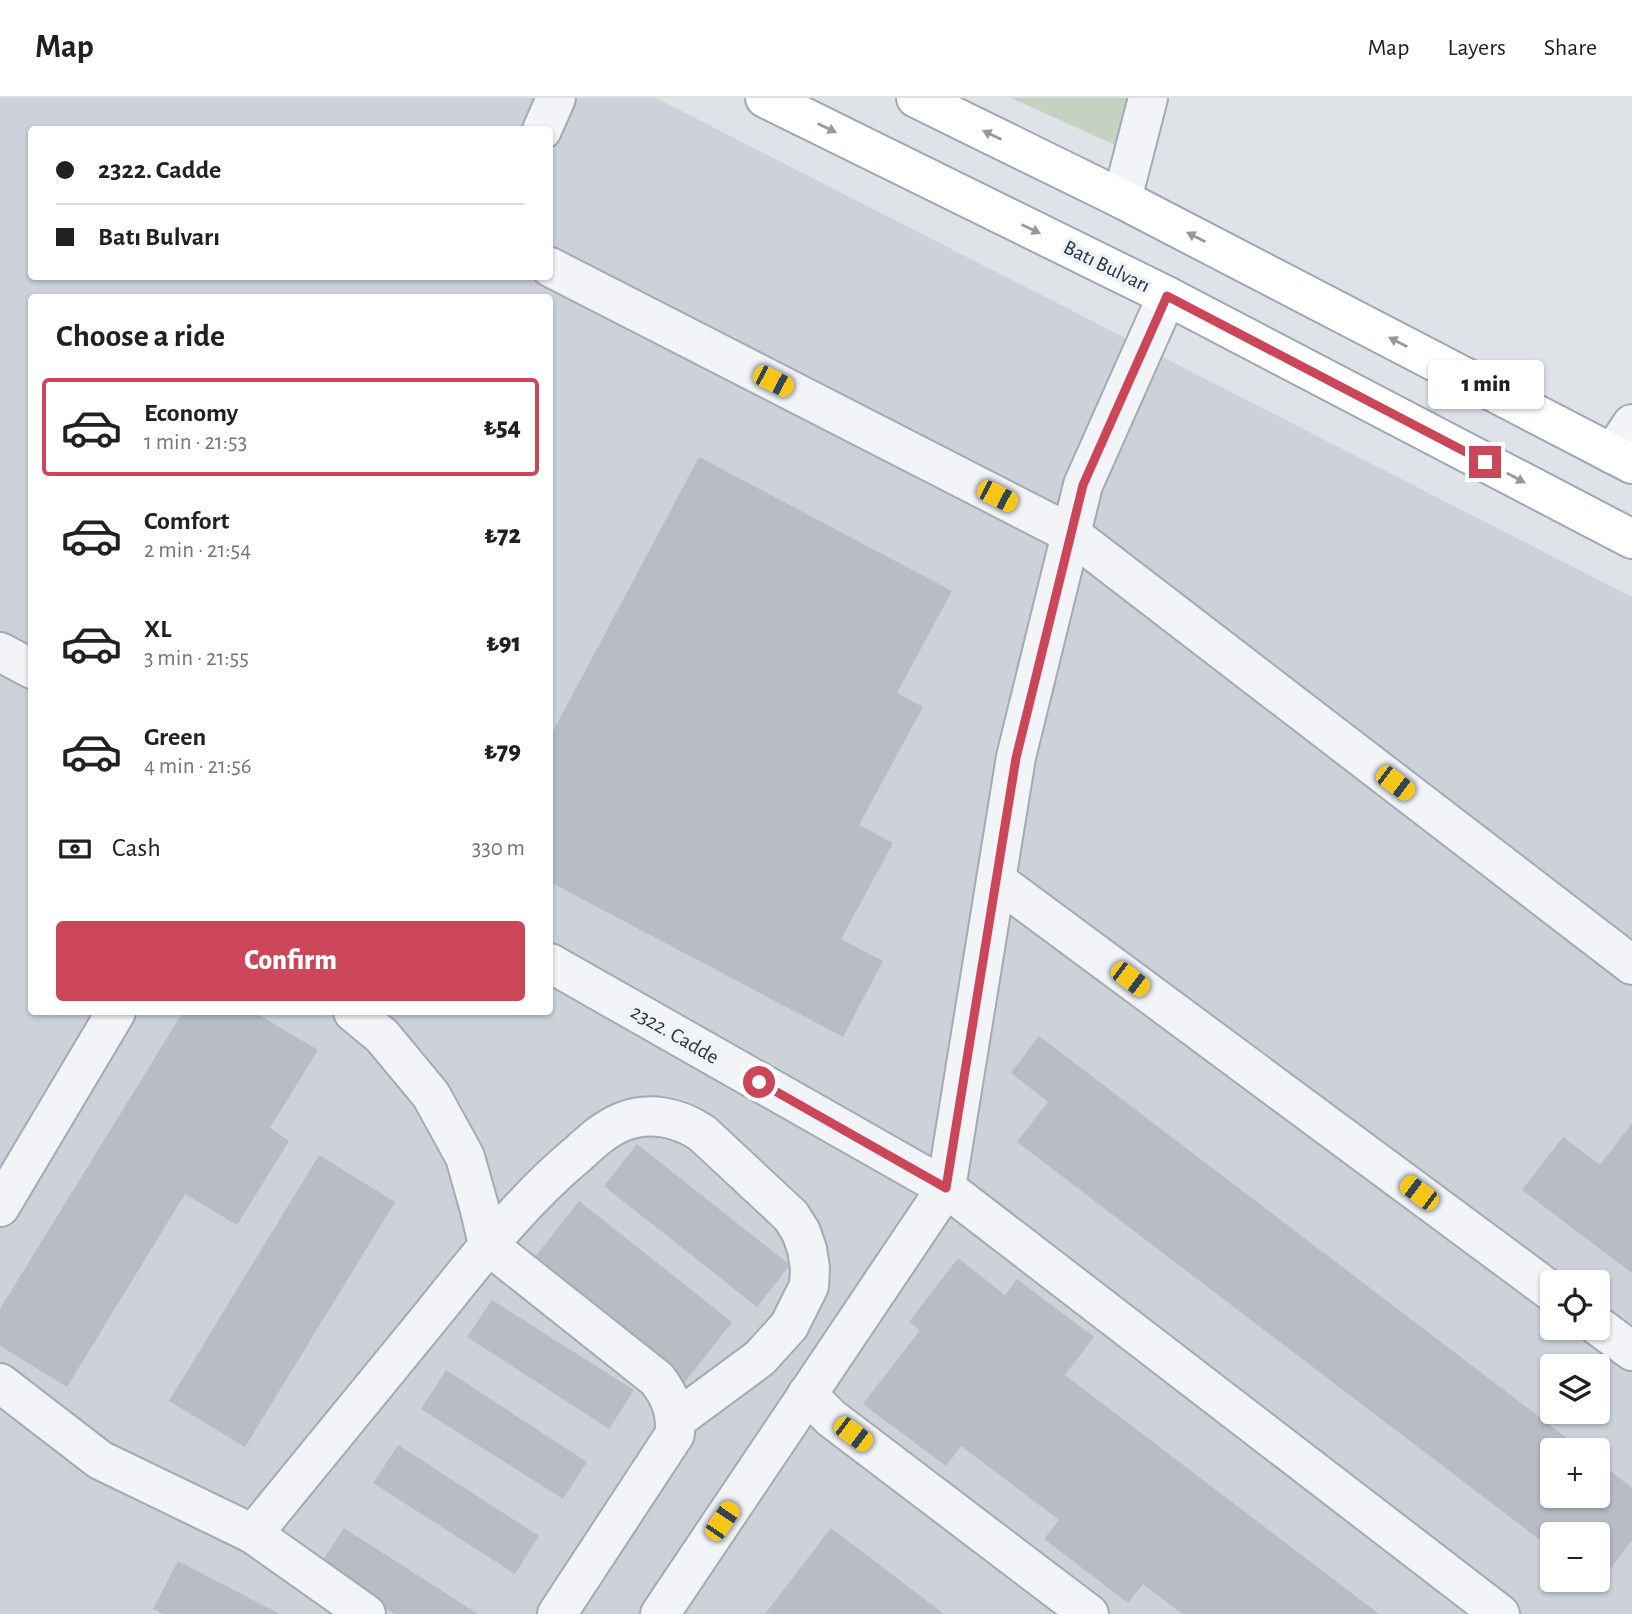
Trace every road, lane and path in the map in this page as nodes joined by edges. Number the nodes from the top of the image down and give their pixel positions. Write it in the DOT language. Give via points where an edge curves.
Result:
graph roads {
  1 [pos="556,98"];
  2 [pos="765,98"];
  3 [pos="916,98"];
  4 [pos="1148,98"];
  5 [pos="544,126"];
  6 [pos="1122,199"];
  7 [pos="553,269"];
  8 [pos="1167,296"];
  9 [pos="1625,447"];
  10 [pos="1071,534"];
  11 [pos="1632,539"];
  12 [pos="0,652"];
  13 [pos="28,667"];
  14 [pos="996,880"];
  15 [pos="553,965"];
  16 [pos="1632,965"];
  17 [pos="114,1015"];
  18 [pos="357,1015"];
  19 [pos="946,1188"];
  20 [pos="0,1207"];
  21 [pos="488,1245"];
  22 [pos="1540,1283"];
  23 [pos="1610,1335"];
  24 [pos="1632,1351"];
  25 [pos="0,1383"];
  26 [pos="807,1394"];
  27 [pos="676,1420"];
  28 [pos="253,1534"];
  29 [pos="366,1614"];
  30 [pos="558,1614"];
  31 [pos="660,1614"];
  32 [pos="1089,1614"];
  33 [pos="1500,1614"];
  1 -- 5 [label="street"];
  2 -- 8 [label="main road, Batı Bulvarı, one-way"];
  6 -- 3 [label="main road, one-way"];
  4 -- 6 [label="street"];
  9 -- 6 [label="main road, one-way"];
  7 -- 10 [label="street"];
  8 -- 10 [label="street" via="1083,485"];
  8 -- 11 [label="main road, Batı Bulvarı, one-way"];
  10 -- 14 [label="street" via="1016,758"];
  10 -- 16 [label="street"];
  12 -- 13 [label="street"];
  14 -- 19 [label="street"];
  14 -- 22 [label="street"];
  15 -- 19 [label="street, 2322. Cadde"];
  17 -- 20 [label="street"];
  18 -- 21 [label="street" via="382,1036 431,1095 465,1157"];
  19 -- 26 [label="street"];
  19 -- 33 [label="street, 2322. Cadde"];
  21 -- 27 [label="street" via="657,1379 667,1391"];
  21 -- 27 [label="street" via="558,1170 607,1129 624,1121 659,1116 689,1124 702,1133 791,1216 807,1249 809,1286 789,1326 760,1358"];
  21 -- 28 [label="street"];
  23 -- 24 [label="street"];
  25 -- 28 [label="street" via="100,1460"];
  26 -- 31 [label="street"];
  26 -- 32 [label="street" via="831,1418"];
  27 -- 30 [label="street" via="675,1434"];
  28 -- 29 [label="street"];
}
